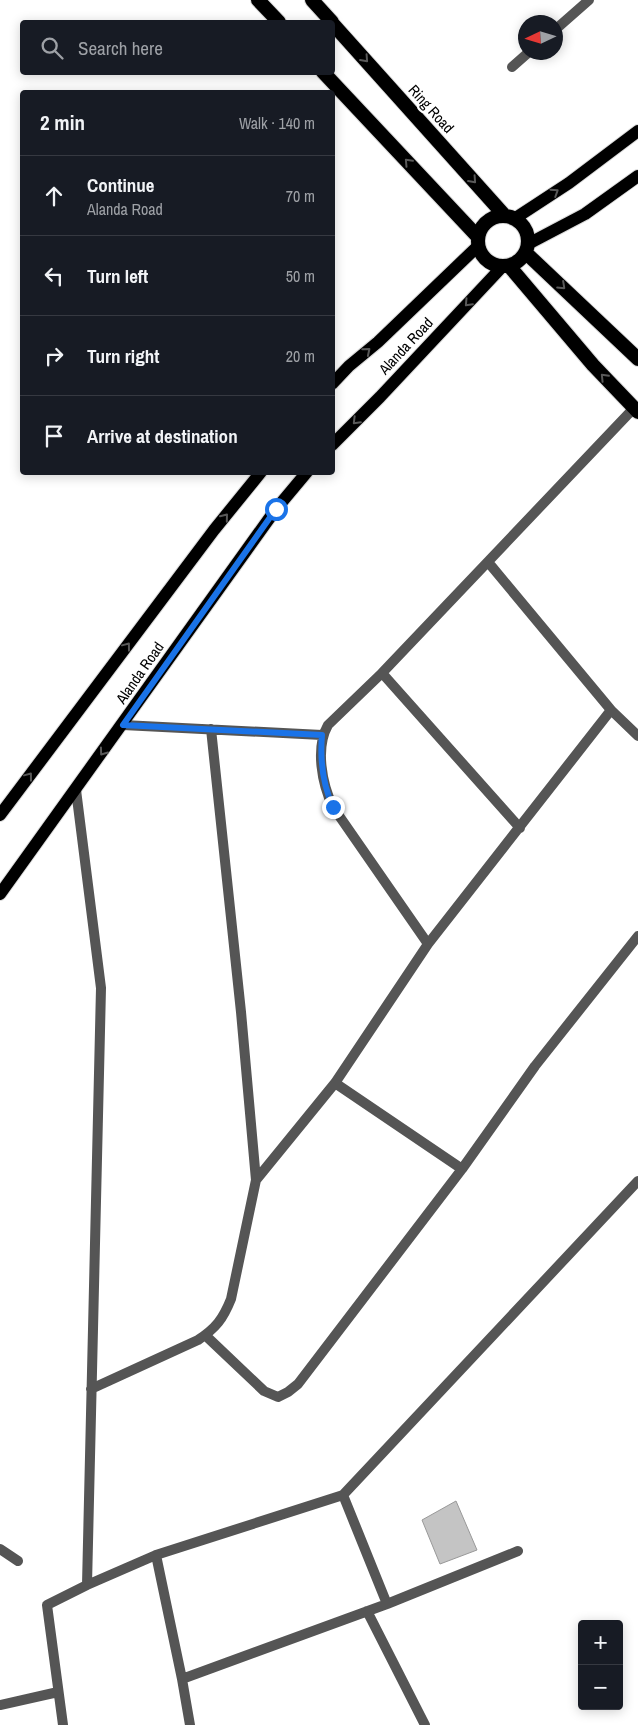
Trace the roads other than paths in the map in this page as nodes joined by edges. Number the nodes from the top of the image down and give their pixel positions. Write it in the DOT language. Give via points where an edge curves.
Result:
graph roads {
  1 [pos="258,0"];
  2 [pos="312,0"];
  3 [pos="589,0"];
  4 [pos="277,20"];
  5 [pos="329,20"];
  6 [pos="563,23"];
  7 [pos="335,26"];
  8 [pos="520,60"];
  9 [pos="512,67"];
  10 [pos="326,75"];
  11 [pos="638,131"];
  12 [pos="638,176"];
  13 [pos="510,217"];
  14 [pos="478,241"];
  15 [pos="527,249"];
  16 [pos="505,267"];
  17 [pos="638,359"];
  18 [pos="335,381"];
  19 [pos="636,410"];
  20 [pos="335,442"];
  21 [pos="259,475"];
  22 [pos="304,475"];
  23 [pos="488,562"];
  24 [pos="382,673"];
  25 [pos="611,710"];
  26 [pos="123,725"];
  27 [pos="211,729"];
  28 [pos="322,735"];
  29 [pos="638,736"];
  30 [pos="76,790"];
  31 [pos="0,815"];
  32 [pos="520,828"];
  33 [pos="0,894"];
  34 [pos="638,936"];
  35 [pos="428,944"];
  36 [pos="334,1083"];
  37 [pos="462,1169"];
  38 [pos="256,1180"];
  39 [pos="638,1181"];
  40 [pos="206,1335"];
  41 [pos="92,1389"];
  42 [pos="343,1495"];
  43 [pos="0,1549"];
  44 [pos="518,1551"];
  45 [pos="156,1555"];
  46 [pos="18,1561"];
  47 [pos="87,1585"];
  48 [pos="387,1604"];
  49 [pos="367,1611"];
  50 [pos="182,1678"];
  51 [pos="58,1692"];
  52 [pos="0,1705"];
  53 [pos="63,1725"];
  54 [pos="190,1725"];
  55 [pos="425,1725"];
  1 -- 4 [label="highway"];
  2 -- 5 [label="highway, Ring Road"];
  3 -- 6 [label="street"];
  7 -- 13 [label="highway, Ring Road, one-way"];
  8 -- 9 [label="street"];
  14 -- 10 [label="highway, one-way"];
  13 -- 11 [label="main road, one-way" via="569,183"];
  12 -- 15 [label="main road" via="585,214"];
  13 -- 14 [label="highway" via="496,216 489,220 482,226"];
  13 -- 15 [label="highway, Ring Road" via="526,232"];
  14 -- 16 [label="highway" via="482,255 490,264"];
  18 -- 14 [label="main road, Alanda Road, one-way"];
  15 -- 16 [label="highway" via="520,261"];
  15 -- 17 [label="highway, Ring Road, one-way"];
  19 -- 16 [label="highway, one-way"];
  16 -- 20 [label="main road, Alanda Road, one-way"];
  19 -- 23 [label="street"];
  31 -- 21 [label="main road, Alanda Road, one-way"];
  22 -- 26 [label="main road, Alanda Road" via="276,509"];
  23 -- 24 [label="street"];
  23 -- 25 [label="street"];
  24 -- 28 [label="street" via="328,725"];
  24 -- 32 [label="street"];
  25 -- 29 [label="street"];
  25 -- 32 [label="street"];
  26 -- 27 [label="street"];
  26 -- 30 [label="main road, Alanda Road, one-way"];
  27 -- 28 [label="street"];
  27 -- 38 [label="street"];
  28 -- 35 [label="street" via="325,783 333,807"];
  30 -- 33 [label="main road, Alanda Road"];
  30 -- 41 [label="street" via="101,988"];
  32 -- 35 [label="street"];
  34 -- 37 [label="street" via="535,1066"];
  35 -- 36 [label="street"];
  36 -- 37 [label="street"];
  36 -- 38 [label="street"];
  37 -- 40 [label="street" via="298,1384 288,1392 278,1396 264,1392"];
  38 -- 40 [label="street" via="231,1299 224,1316"];
  39 -- 42 [label="street"];
  40 -- 41 [label="street"];
  41 -- 47 [label="street"];
  42 -- 45 [label="street"];
  42 -- 48 [label="street"];
  43 -- 46 [label="street"];
  44 -- 48 [label="street"];
  45 -- 47 [label="street"];
  45 -- 50 [label="street"];
  47 -- 51 [label="street" via="47,1605"];
  48 -- 49 [label="street"];
  49 -- 50 [label="street"];
  49 -- 55 [label="street"];
  50 -- 54 [label="street"];
  51 -- 52 [label="street"];
  51 -- 53 [label="street"];
}
